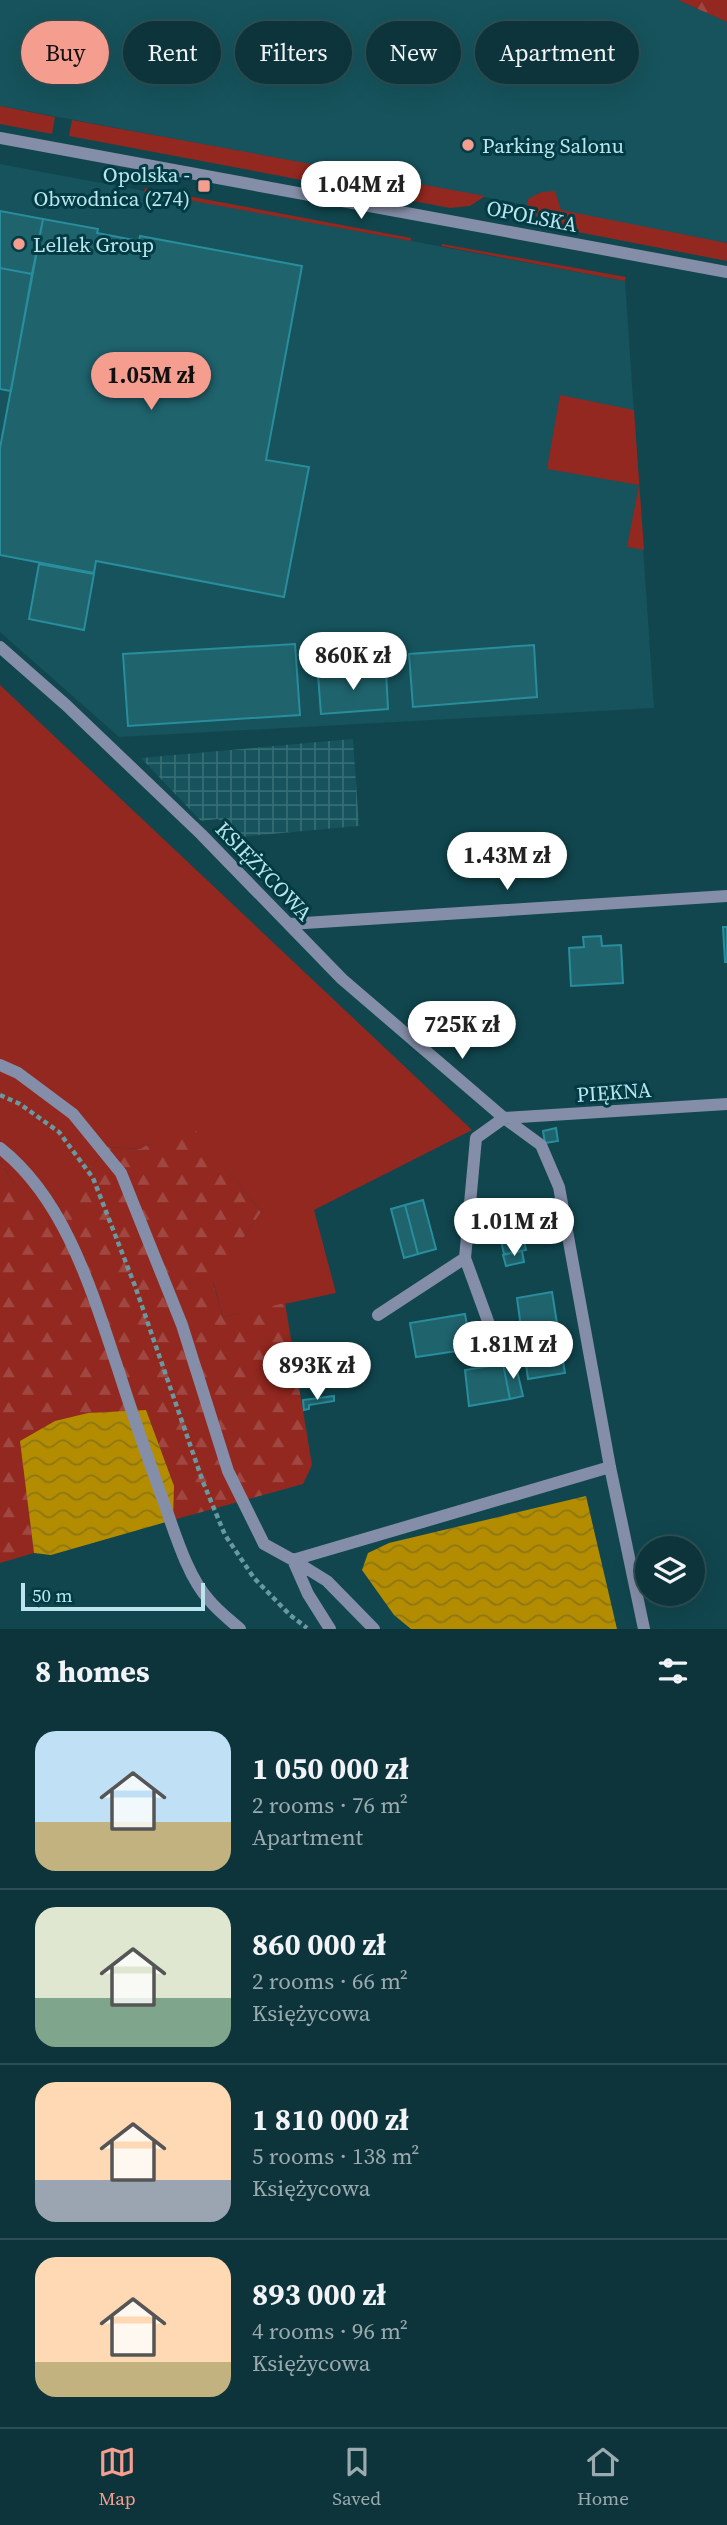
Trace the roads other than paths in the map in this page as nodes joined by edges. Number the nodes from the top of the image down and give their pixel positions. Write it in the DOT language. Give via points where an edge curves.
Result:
graph roads {
  1 [pos="0,138"];
  2 [pos="727,272"];
  3 [pos="0,647"];
  4 [pos="727,896"];
  5 [pos="289,924"];
  6 [pos="0,1065"];
  7 [pos="727,1104"];
  8 [pos="504,1118"];
  9 [pos="0,1148"];
  10 [pos="465,1258"];
  11 [pos="377,1315"];
  12 [pos="497,1346"];
  13 [pos="610,1467"];
  14 [pos="293,1560"];
  15 [pos="240,1629"];
  16 [pos="330,1629"];
  17 [pos="374,1629"];
  18 [pos="644,1629"];
  1 -- 2 [label="street, OPOLSKA"];
  3 -- 5 [label="street, KSIĘŻYCOWA" via="95,732"];
  4 -- 5 [label="street"];
  5 -- 8 [label="street, KSIĘŻYCOWA" via="342,979"];
  6 -- 14 [label="street" via="73,1114 121,1173 182,1325 228,1471 264,1544"];
  7 -- 8 [label="street, PIĘKNA"];
  8 -- 10 [label="street" via="476,1138"];
  8 -- 13 [label="street, KSIĘŻYCOWA" via="541,1145 559,1187"];
  9 -- 15 [label="street" via="39,1189 64,1231 94,1299 183,1556 208,1599"];
  10 -- 11 [label="street"];
  10 -- 12 [label="street"];
  13 -- 14 [label="street"];
  13 -- 18 [label="street, KSIĘŻYCOWA"];
  14 -- 16 [label="street"];
  14 -- 17 [label="street" via="327,1581"];
}
